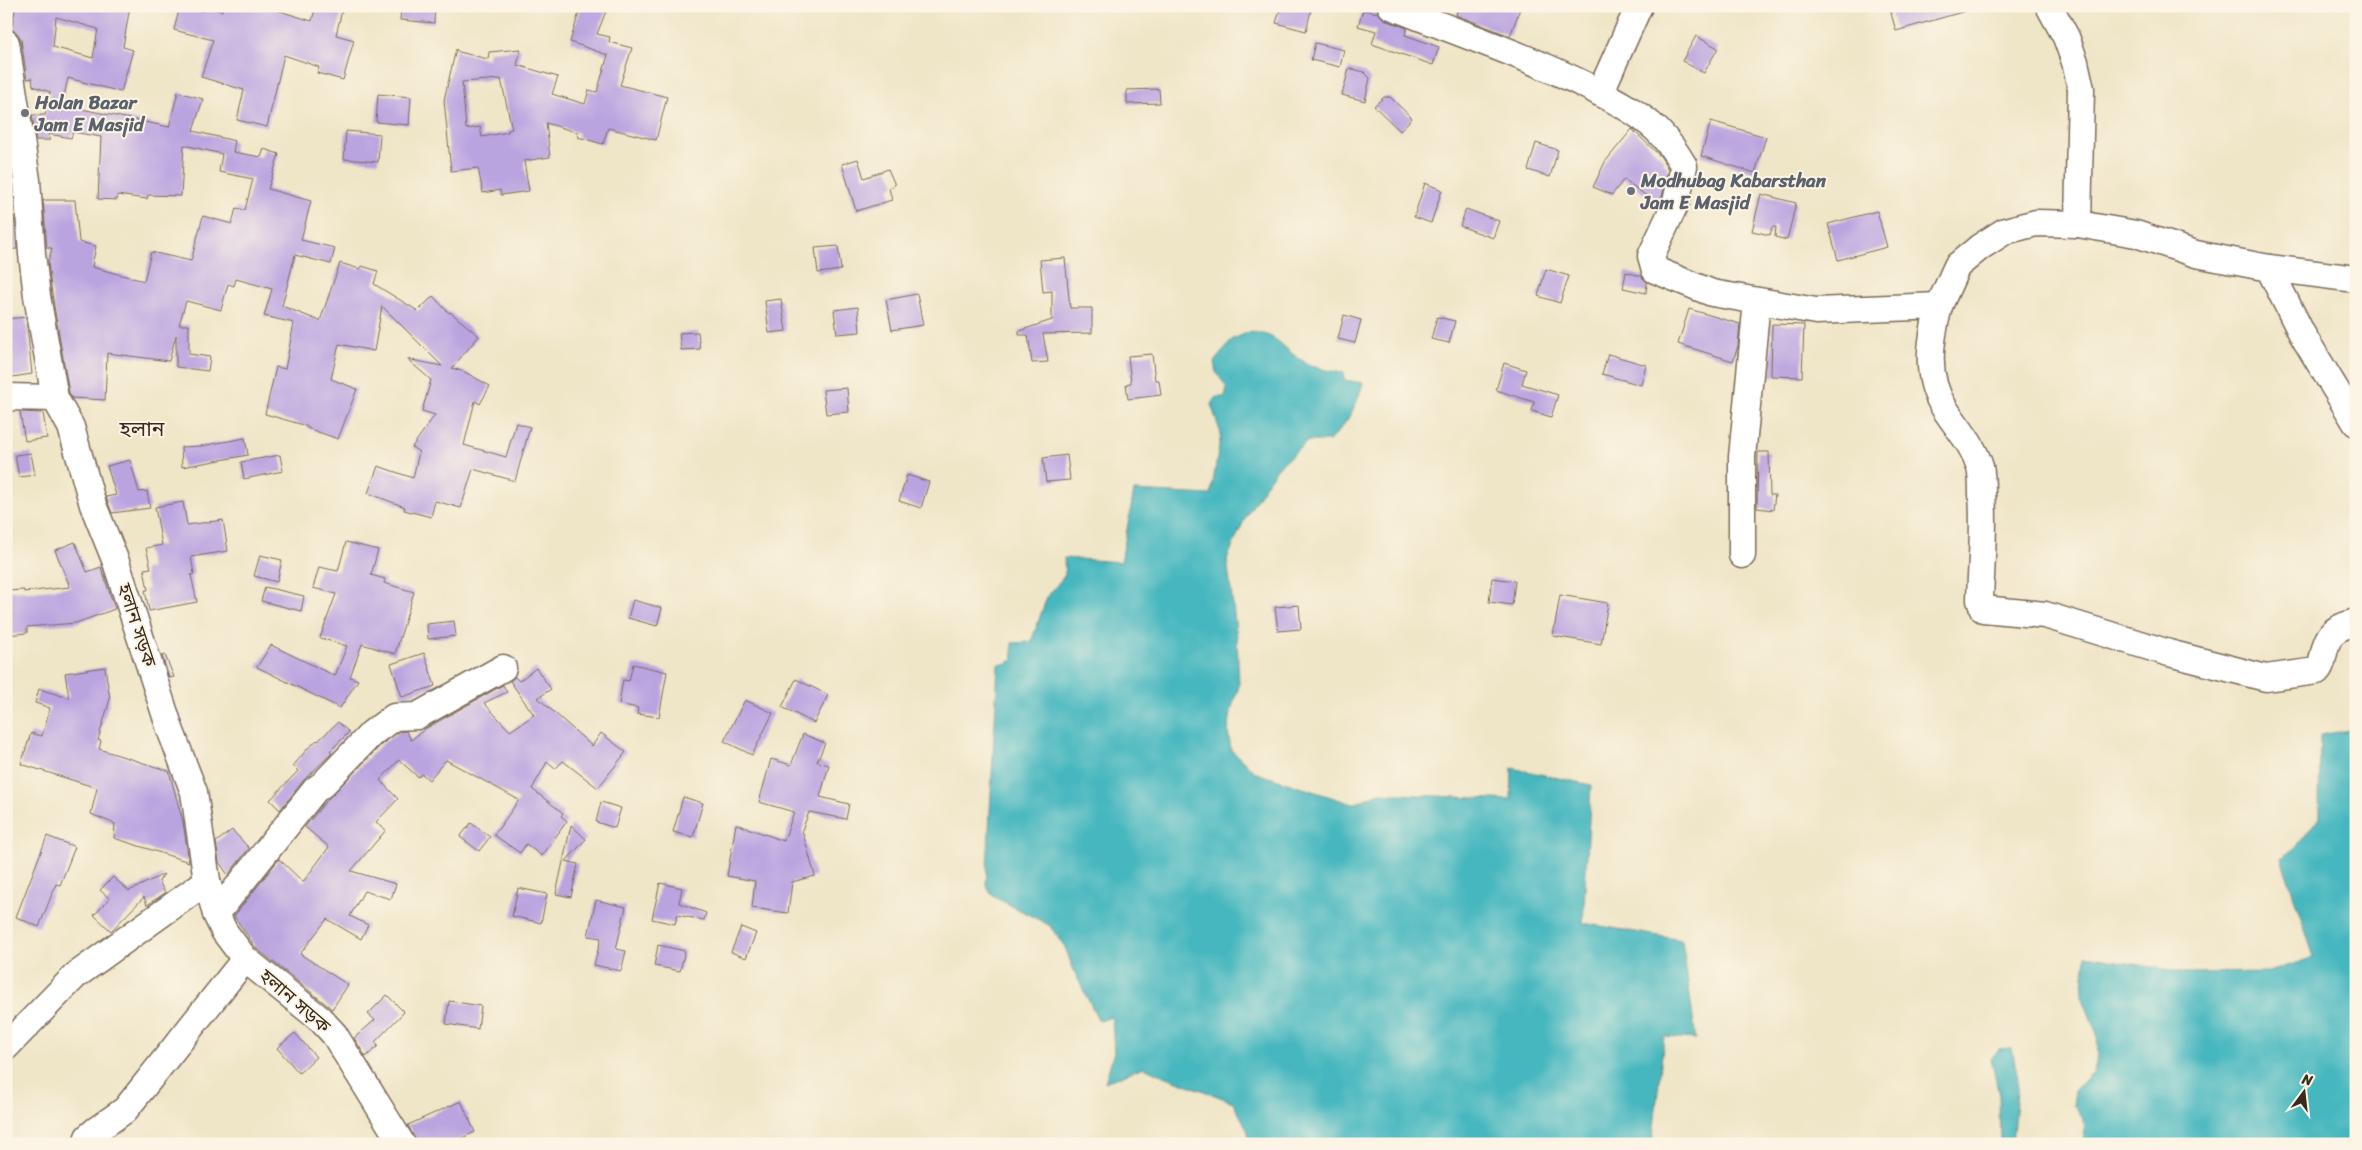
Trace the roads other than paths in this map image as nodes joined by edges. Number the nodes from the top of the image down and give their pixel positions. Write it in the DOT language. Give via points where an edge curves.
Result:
graph roads {
  1 [pos="1391,6"];
  2 [pos="1639,6"];
  3 [pos="2049,6"];
  4 [pos="6,43"];
  5 [pos="1600,93"];
  6 [pos="2078,224"];
  7 [pos="2270,268"];
  8 [pos="2356,279"];
  9 [pos="1757,301"];
  10 [pos="1939,306"];
  11 [pos="6,397"];
  12 [pos="55,398"];
  13 [pos="2356,423"];
  14 [pos="1742,555"];
  15 [pos="2356,622"];
  16 [pos="503,668"];
  17 [pos="208,881"];
  18 [pos="216,914"];
  19 [pos="246,958"];
  20 [pos="6,1047"];
  21 [pos="86,1144"];
  22 [pos="402,1144"];
  1 -- 5 [label="street" via="1527,57"];
  2 -- 5 [label="street"];
  3 -- 6 [label="street" via="2066,37 2081,89"];
  4 -- 12 [label="street, হলান সড়ক" via="27,180 36,288"];
  5 -- 9 [label="street" via="1656,129 1672,145 1684,166 1676,202 1651,256 1655,270 1712,293"];
  6 -- 7 [label="street" via="2136,234 2196,254"];
  6 -- 10 [label="street" via="2036,223 2005,231 1957,266"];
  7 -- 8 [label="street"];
  7 -- 13 [label="street" via="2302,334"];
  9 -- 10 [label="street" via="1816,311"];
  9 -- 14 [label="street" via="1742,457"];
  10 -- 15 [label="street" via="1932,336 1932,385 1972,447 1980,469 1983,510 1980,600 1983,609 2045,615 2169,653 2266,678 2317,671 2332,632"];
  11 -- 12 [label="street"];
  12 -- 17 [label="street, হলান সড়ক" via="71,427 94,505 194,792"];
  16 -- 18 [label="street" via="417,716 394,717 372,733 315,790"];
  17 -- 18 [label="street, হলান সড়ক"];
  17 -- 20 [label="street" via="76,976"];
  18 -- 19 [label="street, হলান সড়ক" via="224,931"];
  19 -- 21 [label="street" via="125,1110 88,1137"];
  19 -- 22 [label="street, হলান সড়ক" via="334,1034"];
}
